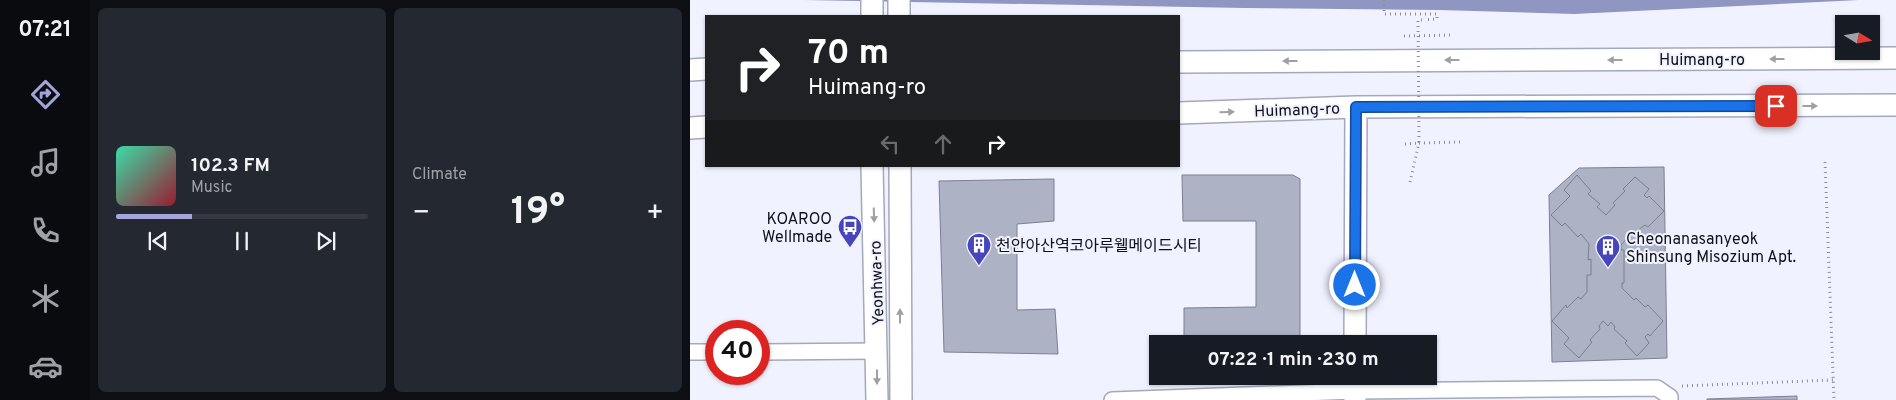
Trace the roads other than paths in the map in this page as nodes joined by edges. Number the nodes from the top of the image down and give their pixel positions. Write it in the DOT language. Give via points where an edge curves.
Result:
graph roads {
  1 [pos="872,0"];
  2 [pos="899,0"];
  3 [pos="872,15"];
  4 [pos="899,15"];
  5 [pos="1896,58"];
  6 [pos="1180,62"];
  7 [pos="705,69"];
  8 [pos="690,70"];
  9 [pos="1896,105"];
  10 [pos="1356,107"];
  11 [pos="1180,113"];
  12 [pos="705,127"];
  13 [pos="690,128"];
  14 [pos="872,167"];
  15 [pos="900,167"];
  16 [pos="1355,335"];
  17 [pos="878,351"];
  18 [pos="690,352"];
  19 [pos="705,352"];
  20 [pos="770,352"];
  21 [pos="1355,389"];
  22 [pos="877,400"];
  23 [pos="901,400"];
  24 [pos="1112,400"];
  25 [pos="1670,400"];
  1 -- 3 [label="main road"];
  2 -- 4 [label="main road"];
  5 -- 6 [label="main road, Huimang-ro, one-way"];
  7 -- 8 [label="main road"];
  10 -- 9 [label="main road, Huimang-ro, one-way"];
  11 -- 10 [label="main road, Huimang-ro, one-way"];
  10 -- 16 [label="main road"];
  12 -- 13 [label="main road"];
  14 -- 17 [label="main road, Yeonhwa-ro, one-way"];
  23 -- 15 [label="main road, Yeonhwa-ro, one-way"];
  17 -- 20 [label="street"];
  17 -- 22 [label="main road, Yeonhwa-ro, one-way"];
  18 -- 19 [label="street"];
  21 -- 24 [label="street"];
  21 -- 25 [label="street" via="1657,388"];
}
